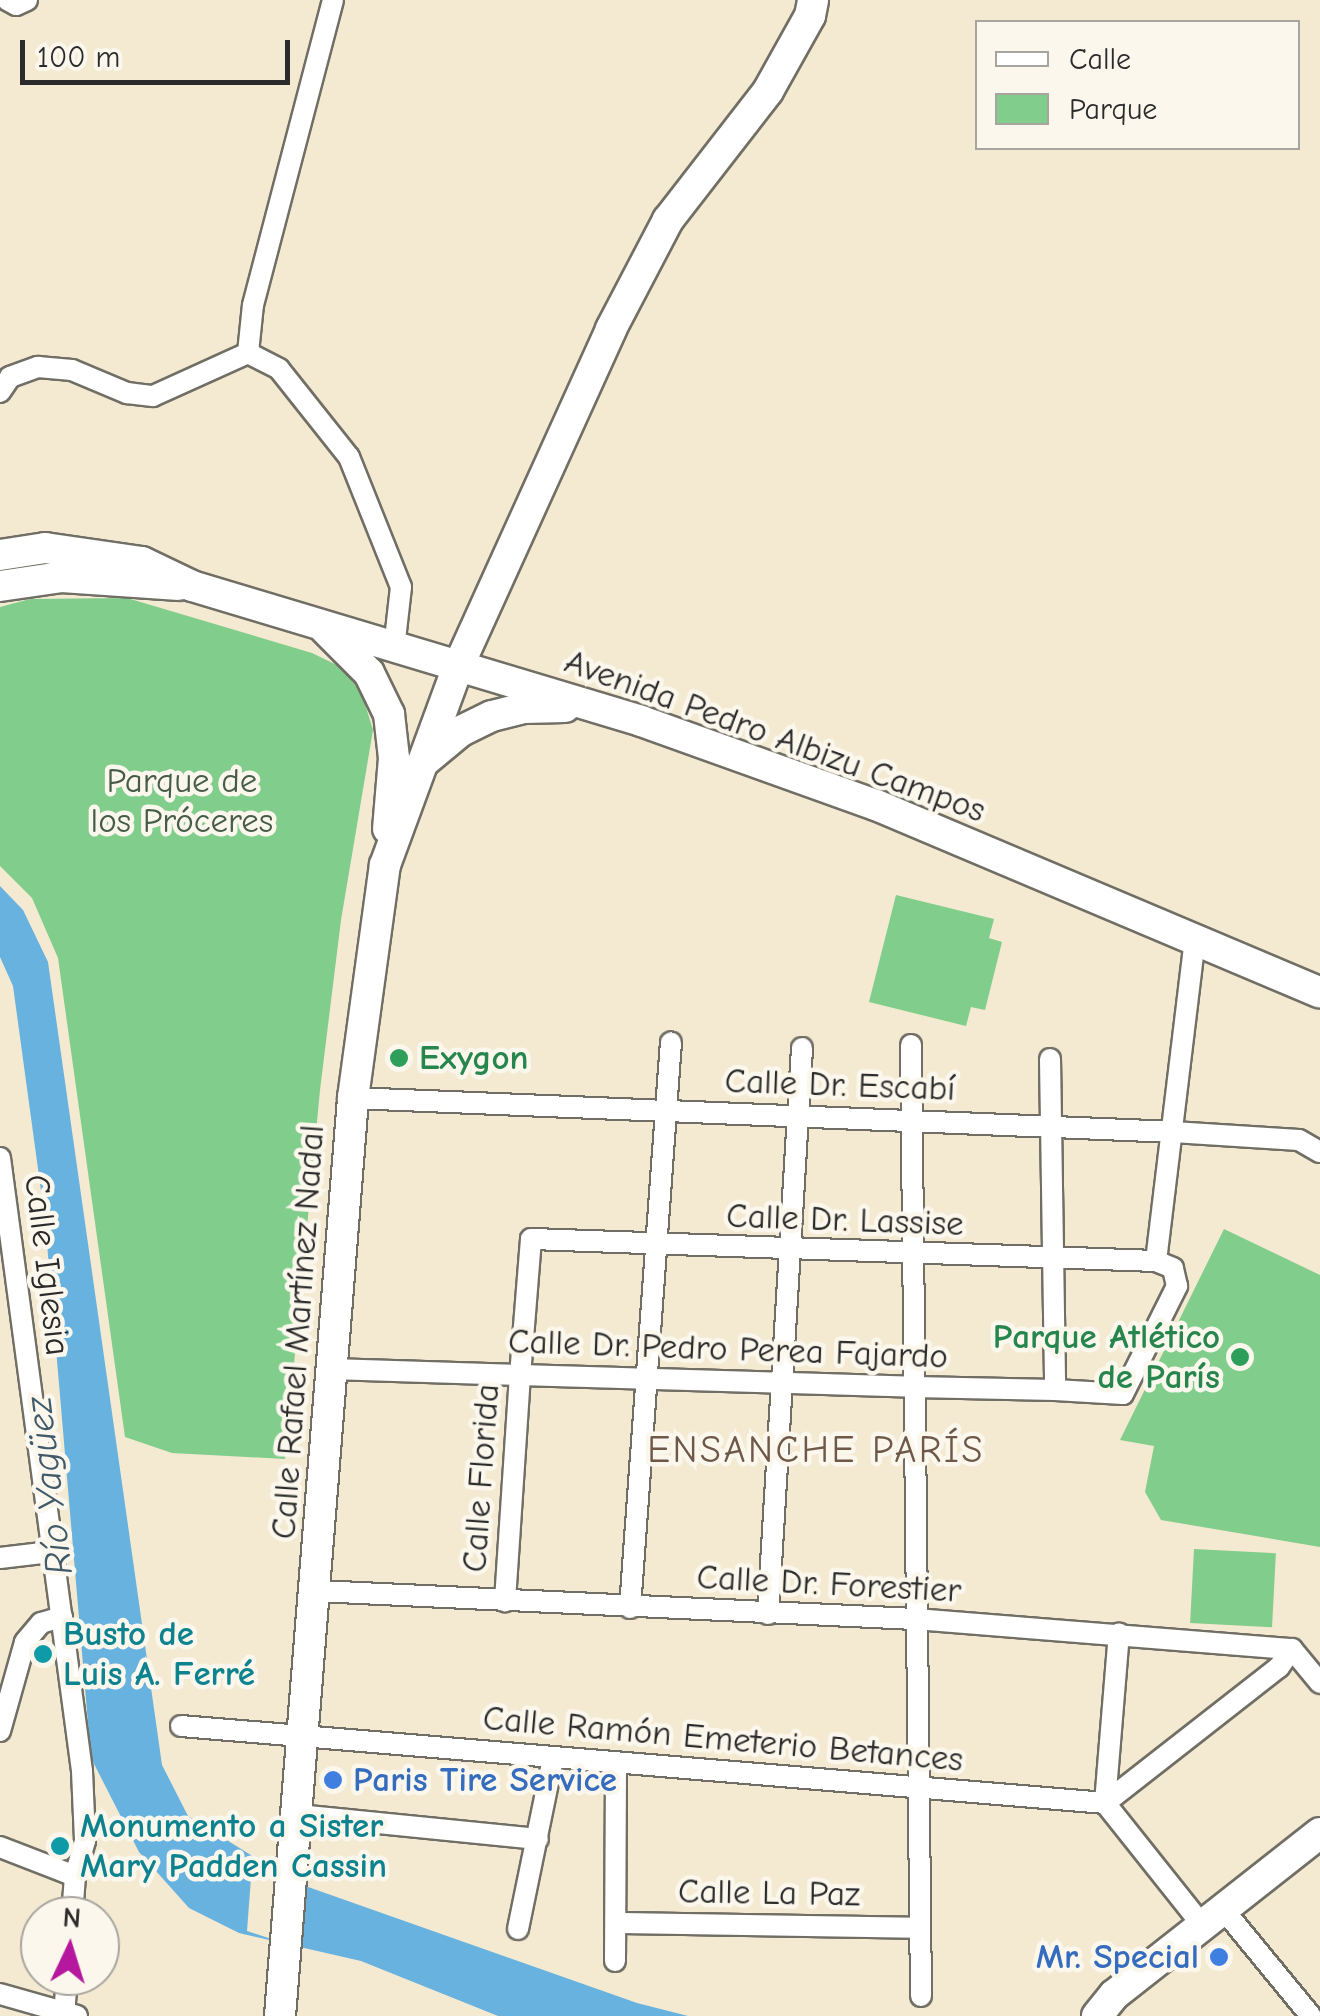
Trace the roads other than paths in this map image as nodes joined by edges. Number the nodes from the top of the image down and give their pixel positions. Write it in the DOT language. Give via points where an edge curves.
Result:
graph roads {
  1 [pos="813,0"];
  2 [pos="332,1"];
  3 [pos="248,353"];
  4 [pos="3,380"];
  5 [pos="0,554"];
  6 [pos="0,586"];
  7 [pos="192,586"];
  8 [pos="322,626"];
  9 [pos="394,648"];
  10 [pos="458,667"];
  11 [pos="592,706"];
  12 [pos="423,762"];
  13 [pos="385,865"];
  14 [pos="1195,941"];
  15 [pos="1320,993"];
  16 [pos="671,1042"];
  17 [pos="912,1045"];
  18 [pos="802,1048"];
  19 [pos="1050,1060"];
  20 [pos="353,1098"];
  21 [pos="667,1112"];
  22 [pos="798,1116"];
  23 [pos="914,1120"];
  24 [pos="1053,1126"];
  25 [pos="1173,1132"];
  26 [pos="1320,1152"];
  27 [pos="0,1162"];
  28 [pos="4,1216"];
  29 [pos="531,1239"];
  30 [pos="655,1246"];
  31 [pos="788,1251"];
  32 [pos="912,1256"];
  33 [pos="1050,1260"];
  34 [pos="1156,1261"];
  35 [pos="331,1368"];
  36 [pos="520,1375"];
  37 [pos="647,1379"];
  38 [pos="779,1383"];
  39 [pos="914,1387"];
  40 [pos="1055,1390"];
  41 [pos="51,1552"];
  42 [pos="0,1558"];
  43 [pos="317,1591"];
  44 [pos="505,1602"];
  45 [pos="630,1608"];
  46 [pos="768,1614"];
  47 [pos="62,1617"];
  48 [pos="916,1620"];
  49 [pos="1119,1634"];
  50 [pos="1292,1649"];
  51 [pos="1320,1683"];
  52 [pos="181,1726"];
  53 [pos="0,1732"];
  54 [pos="305,1736"];
  55 [pos="554,1758"];
  56 [pos="616,1762"];
  57 [pos="919,1788"];
  58 [pos="1105,1803"];
  59 [pos="298,1814"];
  60 [pos="1319,1837"];
  61 [pos="538,1839"];
  62 [pos="0,1847"];
  63 [pos="75,1876"];
  64 [pos="74,1896"];
  65 [pos="1212,1917"];
  66 [pos="616,1923"];
  67 [pos="920,1928"];
  68 [pos="518,1929"];
  69 [pos="615,1961"];
  70 [pos="0,1994"];
  71 [pos="921,1996"];
  72 [pos="69,2015"];
  73 [pos="280,2016"];
  74 [pos="1097,2016"];
  75 [pos="1311,2016"];
  1 -- 10 [label="main road, Calle Rafael Martínez Nadal" via="768,91 668,220"];
  2 -- 3 [label="street" via="253,305"];
  3 -- 4 [label="street" via="153,396 126,394 72,370 38,367"];
  3 -- 9 [label="street" via="278,368 349,457 401,587"];
  5 -- 7 [label="main road, Avenida Pedro Albizu Campos" via="84,551 142,562"];
  6 -- 7 [label="main road, Avenida Pedro Albizu Campos" via="62,577"];
  7 -- 8 [label="main road, Avenida Pedro Albizu Campos"];
  8 -- 9 [label="main road, Avenida Pedro Albizu Campos"];
  8 -- 13 [label="main road" via="369,672 389,714 394,758"];
  9 -- 10 [label="main road, Avenida Pedro Albizu Campos"];
  10 -- 11 [label="main road, Avenida Pedro Albizu Campos"];
  10 -- 12 [label="main road, Calle Rafael Martínez Nadal"];
  11 -- 12 [label="main road" via="492,716"];
  11 -- 14 [label="main road, Avenida Pedro Albizu Campos" via="876,805"];
  12 -- 13 [label="main road, Calle Rafael Martínez Nadal"];
  13 -- 20 [label="main road, Calle Rafael Martínez Nadal"];
  14 -- 15 [label="main road, Avenida Pedro Albizu Campos"];
  14 -- 25 [label="street"];
  16 -- 21 [label="street"];
  17 -- 23 [label="street"];
  18 -- 22 [label="street"];
  19 -- 24 [label="street"];
  20 -- 21 [label="street, Calle Dr. Escabí"];
  20 -- 35 [label="main road, Calle Rafael Martínez Nadal"];
  21 -- 22 [label="street, Calle Dr. Escabí"];
  21 -- 30 [label="street"];
  22 -- 23 [label="street, Calle Dr. Escabí"];
  22 -- 31 [label="street"];
  23 -- 24 [label="street, Calle Dr. Escabí"];
  23 -- 32 [label="street"];
  24 -- 25 [label="street, Calle Dr. Escabí"];
  24 -- 33 [label="street"];
  25 -- 26 [label="street, Calle Dr. Escabí" via="1298,1140"];
  25 -- 34 [label="street"];
  27 -- 28 [label="street, Calle Iglesia"];
  28 -- 41 [label="street, Calle Iglesia"];
  29 -- 30 [label="street, Calle Dr. Lassise"];
  29 -- 36 [label="street, Calle Florida"];
  30 -- 31 [label="street, Calle Dr. Lassise"];
  30 -- 37 [label="street"];
  31 -- 32 [label="street, Calle Dr. Lassise"];
  31 -- 38 [label="street"];
  32 -- 33 [label="street, Calle Dr. Lassise"];
  32 -- 39 [label="street"];
  33 -- 34 [label="street, Calle Dr. Lassise"];
  33 -- 40 [label="street"];
  34 -- 40 [label="street, Calle Dr. Pedro Perea Fajardo" via="1173,1268 1177,1286 1123,1394"];
  35 -- 36 [label="street, Calle Dr. Pedro Perea Fajardo"];
  35 -- 43 [label="main road, Calle Rafael Martínez Nadal"];
  36 -- 37 [label="street, Calle Dr. Pedro Perea Fajardo"];
  36 -- 44 [label="street, Calle Florida"];
  37 -- 38 [label="street, Calle Dr. Pedro Perea Fajardo"];
  37 -- 45 [label="street"];
  38 -- 39 [label="street, Calle Dr. Pedro Perea Fajardo"];
  38 -- 46 [label="street"];
  39 -- 40 [label="street, Calle Dr. Pedro Perea Fajardo"];
  39 -- 48 [label="street"];
  41 -- 42 [label="street"];
  41 -- 47 [label="street, Calle Iglesia"];
  43 -- 44 [label="street, Calle Dr. Forestier"];
  43 -- 54 [label="main road, Calle Rafael Martínez Nadal"];
  44 -- 45 [label="street, Calle Dr. Forestier"];
  45 -- 46 [label="street, Calle Dr. Forestier"];
  46 -- 48 [label="street, Calle Dr. Forestier"];
  47 -- 53 [label="street" via="34,1629 25,1642"];
  47 -- 63 [label="street, Calle Iglesia" via="82,1770 85,1841"];
  48 -- 49 [label="street, Calle Dr. Forestier"];
  48 -- 57 [label="street"];
  49 -- 50 [label="street, Calle Dr. Forestier"];
  49 -- 58 [label="street"];
  50 -- 51 [label="street"];
  50 -- 58 [label="street" via="1279,1667"];
  52 -- 54 [label="street, Calle Ramón Emeterio Betances"];
  54 -- 55 [label="street, Calle Ramón Emeterio Betances"];
  54 -- 59 [label="main road, Calle Rafael Martínez Nadal"];
  55 -- 56 [label="street, Calle Ramón Emeterio Betances"];
  55 -- 61 [label="street"];
  56 -- 57 [label="street, Calle Ramón Emeterio Betances"];
  56 -- 66 [label="street"];
  57 -- 58 [label="street, Calle Ramón Emeterio Betances"];
  57 -- 67 [label="street"];
  58 -- 65 [label="street"];
  59 -- 61 [label="street"];
  59 -- 73 [label="main road, Calle Rafael Martínez Nadal"];
  60 -- 65 [label="main road"];
  61 -- 68 [label="street"];
  62 -- 63 [label="street"];
  63 -- 64 [label="street, Calle Iglesia"];
  65 -- 74 [label="main road"];
  65 -- 75 [label="street"];
  66 -- 67 [label="street, Calle La Paz"];
  66 -- 69 [label="street"];
  67 -- 71 [label="street"];
  70 -- 72 [label="street"];
}
